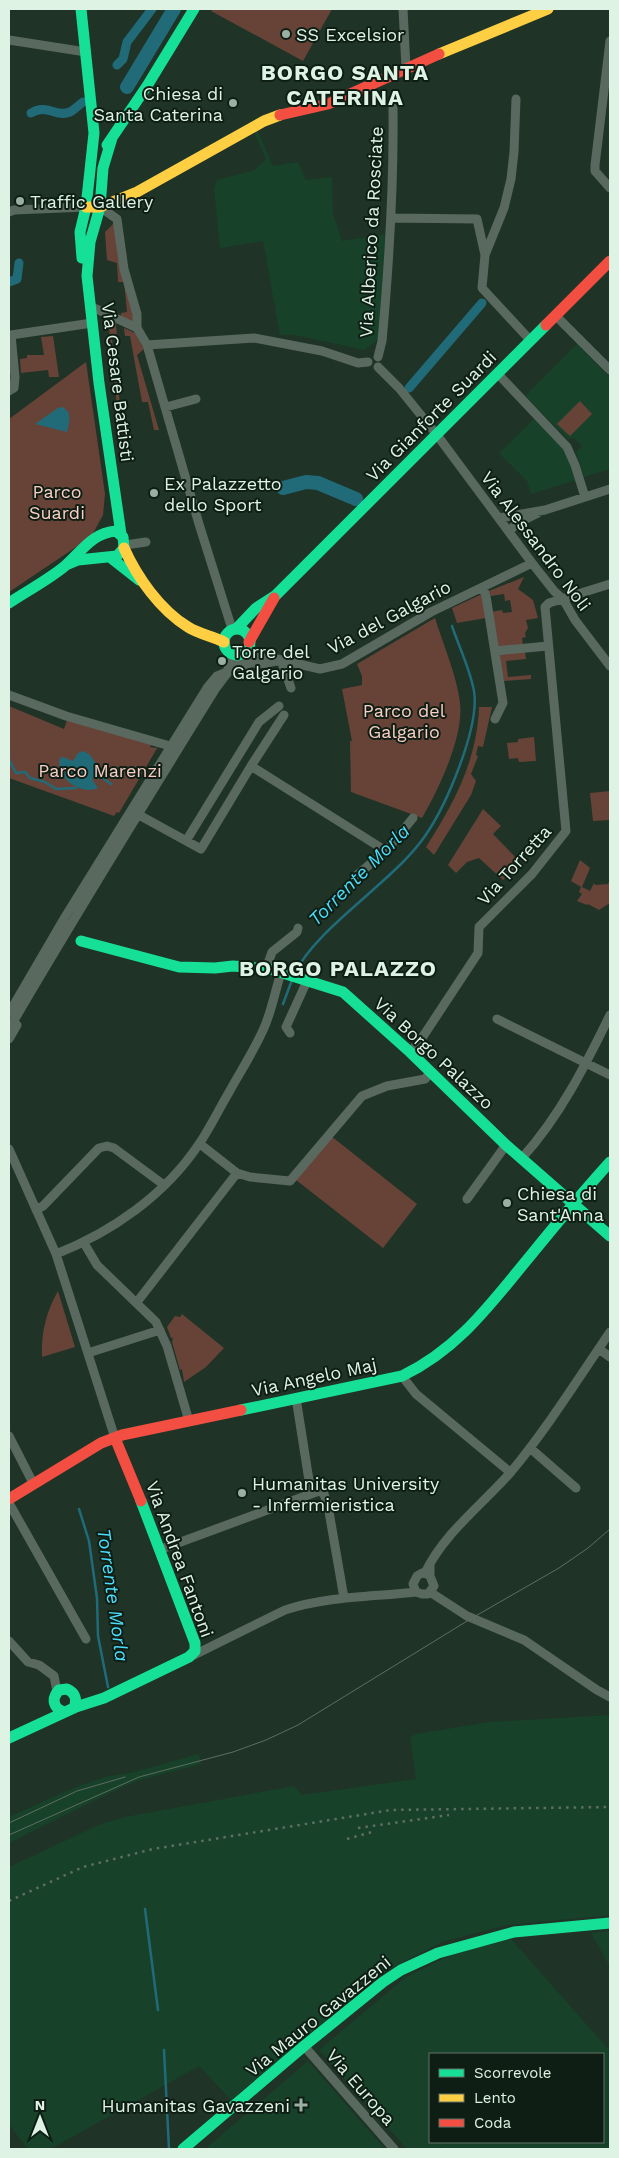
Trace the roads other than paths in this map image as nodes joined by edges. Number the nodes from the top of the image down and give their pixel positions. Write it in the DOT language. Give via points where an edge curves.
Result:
graph roads {
  1 [pos="81,9"];
  2 [pos="194,9"];
  3 [pos="548,9"];
  4 [pos="402,12"];
  5 [pos="9,40"];
  6 [pos="610,41"];
  7 [pos="86,52"];
  8 [pos="406,68"];
  9 [pos="516,99"];
  10 [pos="393,108"];
  11 [pos="94,133"];
  12 [pos="112,138"];
  13 [pos="98,156"];
  14 [pos="90,167"];
  15 [pos="101,186"];
  16 [pos="610,188"];
  17 [pos="86,207"];
  18 [pos="100,207"];
  19 [pos="9,212"];
  20 [pos="390,218"];
  21 [pos="485,255"];
  22 [pos="610,261"];
  23 [pos="87,276"];
  24 [pos="90,306"];
  25 [pos="556,316"];
  26 [pos="92,323"];
  27 [pos="136,328"];
  28 [pos="531,341"];
  29 [pos="147,345"];
  30 [pos="378,357"];
  31 [pos="368,362"];
  32 [pos="378,367"];
  33 [pos="610,370"];
  34 [pos="498,374"];
  35 [pos="9,391"];
  36 [pos="196,399"];
  37 [pos="166,406"];
  38 [pos="437,435"];
  39 [pos="610,489"];
  40 [pos="115,492"];
  41 [pos="585,497"];
  42 [pos="546,510"];
  43 [pos="499,518"];
  44 [pos="509,532"];
  45 [pos="121,534"];
  46 [pos="101,535"];
  47 [pos="146,542"];
  48 [pos="125,547"];
  49 [pos="108,557"];
  50 [pos="532,563"];
  51 [pos="66,564"];
  52 [pos="142,582"];
  53 [pos="610,584"];
  54 [pos="482,587"];
  55 [pos="276,595"];
  56 [pos="563,599"];
  57 [pos="9,603"];
  58 [pos="231,632"];
  59 [pos="548,646"];
  60 [pos="242,649"];
  61 [pos="495,651"];
  62 [pos="281,660"];
  63 [pos="250,663"];
  64 [pos="610,666"];
  65 [pos="228,671"];
  66 [pos="291,688"];
  67 [pos="9,696"];
  68 [pos="279,706"];
  69 [pos="284,716"];
  70 [pos="495,719"];
  71 [pos="170,746"];
  72 [pos="251,766"];
  73 [pos="141,816"];
  74 [pos="413,818"];
  75 [pos="186,841"];
  76 [pos="386,851"];
  77 [pos="357,874"];
  78 [pos="71,920"];
  79 [pos="298,928"];
  80 [pos="60,938"];
  81 [pos="80,941"];
  82 [pos="266,969"];
  83 [pos="282,973"];
  84 [pos="305,981"];
  85 [pos="9,1013"];
  86 [pos="610,1015"];
  87 [pos="498,1019"];
  88 [pos="9,1028"];
  89 [pos="290,1033"];
  90 [pos="9,1039"];
  91 [pos="410,1052"];
  92 [pos="587,1062"];
  93 [pos="430,1073"];
  94 [pos="610,1075"];
  95 [pos="200,1144"];
  96 [pos="506,1145"];
  97 [pos="9,1149"];
  98 [pos="522,1158"];
  99 [pos="610,1162"];
  100 [pos="238,1173"];
  101 [pos="164,1185"];
  102 [pos="467,1199"];
  103 [pos="572,1204"];
  104 [pos="36,1210"];
  105 [pos="610,1236"];
  106 [pos="84,1243"];
  107 [pos="56,1254"];
  108 [pos="137,1302"];
  109 [pos="160,1330"];
  110 [pos="610,1332"];
  111 [pos="598,1349"];
  112 [pos="88,1353"];
  113 [pos="610,1357"];
  114 [pos="402,1376"];
  115 [pos="296,1398"];
  116 [pos="189,1422"];
  117 [pos="138,1432"];
  118 [pos="9,1436"];
  119 [pos="115,1438"];
  120 [pos="530,1448"];
  121 [pos="510,1472"];
  122 [pos="131,1474"];
  123 [pos="33,1483"];
  124 [pos="576,1488"];
  125 [pos="311,1493"];
  126 [pos="9,1499"];
  127 [pos="9,1503"];
  128 [pos="159,1550"];
  129 [pos="428,1574"];
  130 [pos="415,1589"];
  131 [pos="430,1592"];
  132 [pos="344,1598"];
  133 [pos="86,1639"];
  134 [pos="9,1641"];
  135 [pos="194,1650"];
  136 [pos="57,1691"];
  137 [pos="610,1696"];
  138 [pos="69,1710"];
  139 [pos="9,1738"];
  140 [pos="610,1923"];
  141 [pos="304,2046"];
  142 [pos="187,2146"];
  143 [pos="394,2149"];
  1 -- 7 [label="street"];
  2 -- 12 [label="street"];
  3 -- 8 [label="street"];
  4 -- 8 [label="street"];
  5 -- 7 [label="street"];
  6 -- 16 [label="street" via="595,171"];
  7 -- 11 [label="street"];
  8 -- 18 [label="street" via="328,104 264,120 151,185"];
  9 -- 21 [label="street" via="511,179 504,208"];
  10 -- 20 [label="street, Via Alberico da Rosciate"];
  11 -- 12 [label="street" via="98,138"];
  11 -- 13 [label="street"];
  11 -- 14 [label="street, Via Cesare Battisti"];
  12 -- 13 [label="street"];
  12 -- 15 [label="street"];
  13 -- 14 [label="street"];
  13 -- 15 [label="street"];
  14 -- 17 [label="street, Via Cesare Battisti"];
  15 -- 18 [label="street, Via Cesare Battisti"];
  17 -- 18 [label="street"];
  17 -- 19 [label="street"];
  17 -- 23 [label="street, Via Cesare Battisti" via="80,240"];
  18 -- 23 [label="street, Via Cesare Battisti" via="90,242"];
  18 -- 27 [label="street" via="117,219 124,270 138,314"];
  20 -- 21 [label="street" via="477,219"];
  20 -- 30 [label="street, Via Alberico da Rosciate" via="383,335"];
  21 -- 28 [label="street" via="482,288"];
  22 -- 25 [label="street, Via Gianforte Suardi"];
  23 -- 24 [label="street, Via Cesare Battisti"];
  24 -- 26 [label="street, Via Cesare Battisti"];
  24 -- 27 [label="street"];
  25 -- 28 [label="street, Via Gianforte Suardi"];
  25 -- 33 [label="street"];
  26 -- 35 [label="street" via="11,335 15,376 14,388"];
  26 -- 40 [label="street, Via Cesare Battisti"];
  27 -- 29 [label="street"];
  28 -- 34 [label="street, Via Gianforte Suardi"];
  29 -- 31 [label="street" via="254,338 322,351 358,363"];
  29 -- 37 [label="street"];
  30 -- 31 [label="street, Via Alberico da Rosciate" via="370,357"];
  30 -- 32 [label="street, Via Alberico da Rosciate" via="381,362"];
  31 -- 32 [label="street, Via Alberico da Rosciate" via="370,367"];
  32 -- 38 [label="street, Via Alberico da Rosciate"];
  34 -- 38 [label="street, Via Gianforte Suardi"];
  34 -- 41 [label="street" via="567,447"];
  36 -- 37 [label="street"];
  37 -- 58 [label="street"];
  38 -- 43 [label="street, Via Alessandro Noli"];
  38 -- 55 [label="street, Via Gianforte Suardi"];
  39 -- 41 [label="street"];
  40 -- 45 [label="street, Via Cesare Battisti"];
  40 -- 46 [label="street, Via Cesare Battisti"];
  41 -- 42 [label="street"];
  42 -- 43 [label="street"];
  42 -- 44 [label="street" via="516,524"];
  43 -- 44 [label="street, Via Alessandro Noli"];
  44 -- 50 [label="street, Via Alessandro Noli"];
  45 -- 46 [label="street" via="113,530"];
  45 -- 48 [label="street"];
  46 -- 49 [label="street" via="98,548"];
  46 -- 51 [label="street"];
  47 -- 48 [label="street"];
  48 -- 49 [label="street" via="119,555"];
  48 -- 52 [label="street"];
  49 -- 51 [label="street"];
  49 -- 52 [label="street"];
  50 -- 54 [label="street, Via del Galgario"];
  50 -- 56 [label="street, Via Alessandro Noli"];
  51 -- 57 [label="street"];
  52 -- 58 [label="street" via="182,622 198,631"];
  53 -- 56 [label="street"];
  54 -- 61 [label="street"];
  54 -- 62 [label="street, Via del Galgario" via="342,664 320,669"];
  55 -- 58 [label="street, Via Gianforte Suardi" via="256,608"];
  55 -- 60 [label="street, Via Gianforte Suardi"];
  56 -- 59 [label="street, Via Torretta" via="545,607"];
  56 -- 64 [label="street, Via Alessandro Noli"];
  58 -- 60 [label="street"];
  58 -- 60 [label="street" via="242,629 248,634"];
  59 -- 61 [label="street"];
  59 -- 91 [label="street, Via Torretta" via="566,832 532,874 479,927 478,953"];
  60 -- 62 [label="street, Via del Galgario" via="256,658"];
  60 -- 63 [label="street"];
  60 -- 65 [label="street"];
  61 -- 70 [label="street" via="503,703"];
  62 -- 63 [label="street, Via del Galgario"];
  62 -- 66 [label="street"];
  63 -- 65 [label="street, Via del Galgario"];
  65 -- 71 [label="street" via="211,682"];
  65 -- 73 [label="street"];
  67 -- 71 [label="street"];
  68 -- 75 [label="street" via="259,722"];
  69 -- 72 [label="street"];
  71 -- 78 [label="street"];
  72 -- 75 [label="street" via="201,849"];
  72 -- 76 [label="street"];
  73 -- 75 [label="street"];
  73 -- 78 [label="street"];
  74 -- 76 [label="street"];
  76 -- 77 [label="street"];
  78 -- 80 [label="street"];
  78 -- 80 [label="street"];
  79 -- 82 [label="street" via="272,952"];
  80 -- 81 [label="street"];
  80 -- 85 [label="street"];
  80 -- 88 [label="street"];
  80 -- 90 [label="street"];
  81 -- 82 [label="street, Via Borgo Palazzo" via="179,967"];
  82 -- 83 [label="street, Via Borgo Palazzo"];
  83 -- 84 [label="street, Via Borgo Palazzo"];
  83 -- 95 [label="street" via="265,1027"];
  84 -- 89 [label="street" via="286,1027"];
  84 -- 91 [label="street, Via Borgo Palazzo" via="342,992"];
  86 -- 92 [label="street"];
  87 -- 92 [label="street"];
  91 -- 93 [label="street, Via Borgo Palazzo"];
  92 -- 94 [label="street"];
  92 -- 98 [label="street" via="568,1097"];
  93 -- 96 [label="street, Via Borgo Palazzo"];
  93 -- 100 [label="street" via="425,1079 387,1086 362,1096 290,1181"];
  95 -- 100 [label="street"];
  95 -- 101 [label="street"];
  96 -- 98 [label="street, Via Borgo Palazzo"];
  96 -- 102 [label="street"];
  97 -- 104 [label="street"];
  98 -- 103 [label="street, Via Borgo Palazzo"];
  99 -- 103 [label="street, Via Angelo Maj"];
  100 -- 108 [label="street"];
  101 -- 104 [label="street" via="107,1146 99,1148"];
  101 -- 106 [label="street" via="131,1215"];
  103 -- 105 [label="street, Via Borgo Palazzo"];
  103 -- 114 [label="street, Via Angelo Maj" via="462,1336 435,1358"];
  104 -- 107 [label="street"];
  106 -- 107 [label="street"];
  106 -- 108 [label="street" via="96,1262"];
  107 -- 112 [label="street"];
  108 -- 109 [label="street"];
  109 -- 112 [label="street"];
  109 -- 116 [label="street"];
  110 -- 111 [label="street"];
  111 -- 113 [label="street"];
  111 -- 120 [label="street"];
  112 -- 119 [label="street"];
  114 -- 115 [label="street, Via Angelo Maj"];
  114 -- 121 [label="street" via="416,1394"];
  115 -- 116 [label="street, Via Angelo Maj"];
  115 -- 125 [label="street"];
  116 -- 117 [label="street, Via Angelo Maj"];
  117 -- 119 [label="street, Via Angelo Maj"];
  117 -- 122 [label="street, Via Andrea Fantoni" via="129,1451"];
  118 -- 123 [label="street"];
  119 -- 122 [label="street, Via Andrea Fantoni"];
  119 -- 123 [label="street, Via Angelo Maj"];
  120 -- 121 [label="street"];
  120 -- 124 [label="street"];
  121 -- 129 [label="street" via="433,1557"];
  122 -- 128 [label="street, Via Andrea Fantoni"];
  123 -- 126 [label="street, Via Angelo Maj"];
  125 -- 128 [label="street"];
  125 -- 132 [label="street" via="319,1491 324,1494 328,1506"];
  127 -- 133 [label="street"];
  128 -- 135 [label="street, Via Andrea Fantoni"];
  129 -- 130 [label="street" via="419,1574 415,1578"];
  129 -- 131 [label="street" via="434,1583"];
  130 -- 131 [label="street" via="425,1594"];
  130 -- 132 [label="street" via="400,1594"];
  131 -- 137 [label="street" via="467,1616 524,1640 596,1690"];
  132 -- 135 [label="street" via="285,1610 208,1647"];
  134 -- 136 [label="street" via="28,1662 39,1665 54,1676"];
  135 -- 138 [label="street" via="104,1698"];
  136 -- 138 [label="street" via="53,1703 57,1709"];
  136 -- 138 [label="street" via="73,1692 76,1698"];
  138 -- 139 [label="street"];
  140 -- 141 [label="street, Via Mauro Gavazzeni" via="514,1932 438,1954 400,1970"];
  141 -- 142 [label="street, Via Mauro Gavazzeni"];
  141 -- 143 [label="street, Via Europa"];
}
